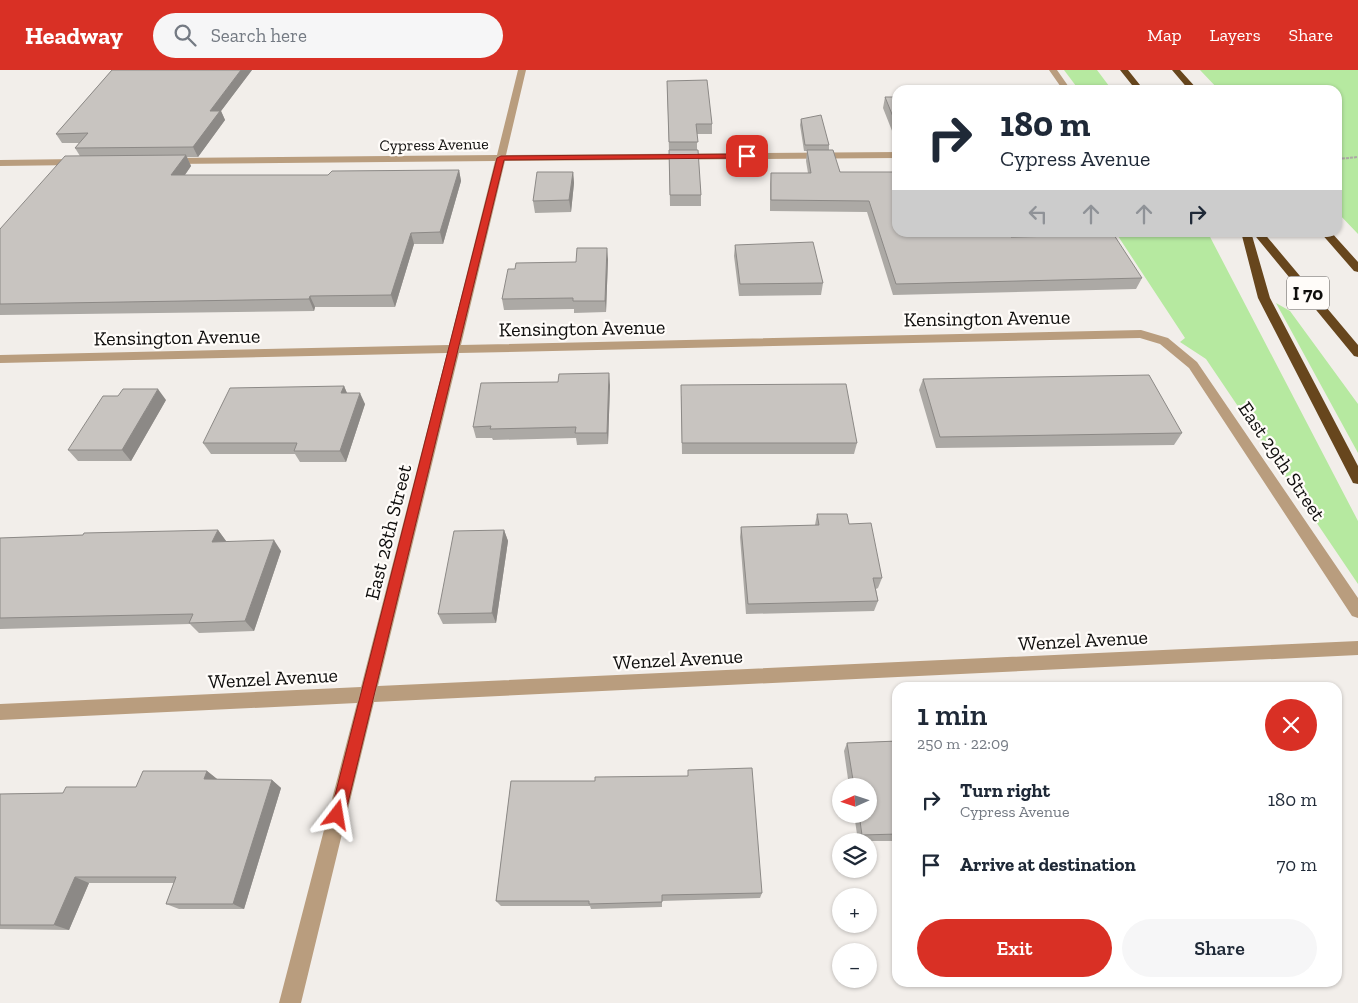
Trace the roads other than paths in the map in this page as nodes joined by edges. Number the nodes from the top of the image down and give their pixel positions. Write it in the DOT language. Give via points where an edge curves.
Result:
graph roads {
  1 [pos="522,70"];
  2 [pos="1052,70"];
  3 [pos="1124,70"];
  4 [pos="1176,70"];
  5 [pos="1063,85"];
  6 [pos="1136,85"];
  7 [pos="1190,85"];
  8 [pos="892,155"];
  9 [pos="501,158"];
  10 [pos="89,162"];
  11 [pos="158,162"];
  12 [pos="0,163"];
  13 [pos="1247,237"];
  14 [pos="1262,237"];
  15 [pos="1329,237"];
  16 [pos="1358,269"];
  17 [pos="1164,341"];
  18 [pos="454,350"];
  19 [pos="1358,354"];
  20 [pos="0,359"];
  21 [pos="1358,480"];
  22 [pos="1358,611"];
  23 [pos="1358,648"];
  24 [pos="369,694"];
  25 [pos="0,712"];
  26 [pos="290,1003"];
  1 -- 9 [label="street, East 28th Street"];
  2 -- 5 [label="street"];
  3 -- 6 [label="highway"];
  4 -- 7 [label="highway"];
  8 -- 9 [label="street, Cypress Avenue"];
  9 -- 11 [label="street, Cypress Avenue"];
  9 -- 18 [label="street, East 28th Street"];
  10 -- 12 [label="street"];
  13 -- 21 [label="highway" via="1264,298"];
  14 -- 19 [label="highway, I 70"];
  15 -- 16 [label="highway, I 70"];
  17 -- 18 [label="street, Kensington Avenue" via="1142,334 1113,334"];
  17 -- 22 [label="street, East 29th Street" via="1193,365"];
  18 -- 20 [label="street, Kensington Avenue"];
  18 -- 24 [label="street, East 28th Street"];
  23 -- 24 [label="street, Wenzel Avenue"];
  24 -- 25 [label="street, Wenzel Avenue"];
  24 -- 26 [label="street, East 28th Street"];
}
